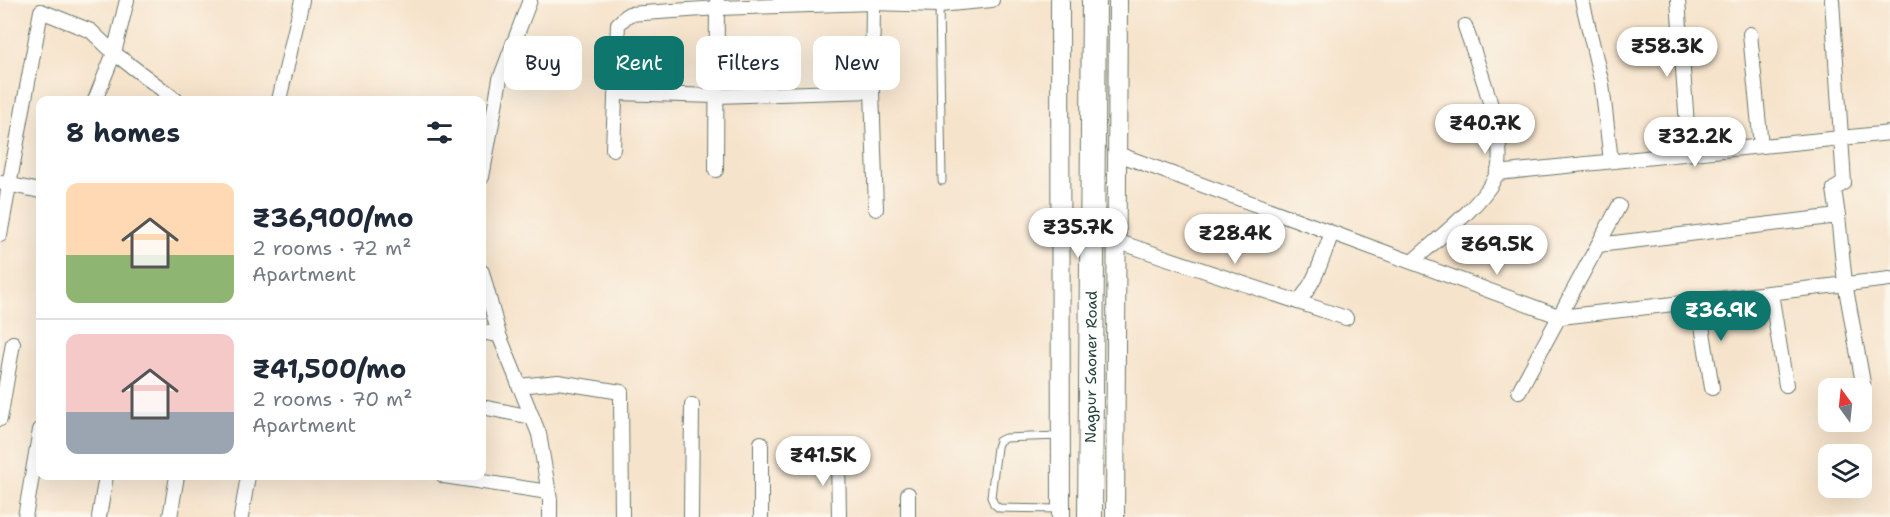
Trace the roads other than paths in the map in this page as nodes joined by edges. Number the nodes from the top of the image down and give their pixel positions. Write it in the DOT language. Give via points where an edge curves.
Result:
graph roads {
  1 [pos="127,0"];
  2 [pos="302,0"];
  3 [pos="530,0"];
  4 [pos="992,0"];
  5 [pos="1060,0"];
  6 [pos="1079,0"];
  7 [pos="1094,0"];
  8 [pos="1118,0"];
  9 [pos="1582,0"];
  10 [pos="1678,0"];
  11 [pos="1832,0"];
  12 [pos="799,3"];
  13 [pos="873,3"];
  14 [pos="717,4"];
  15 [pos="939,5"];
  16 [pos="1465,26"];
  17 [pos="1750,34"];
  18 [pos="114,53"];
  19 [pos="872,91"];
  20 [pos="616,93"];
  21 [pos="97,96"];
  22 [pos="169,96"];
  23 [pos="280,96"];
  24 [pos="716,96"];
  25 [pos="1890,133"];
  26 [pos="1841,138"];
  27 [pos="1761,146"];
  28 [pos="614,148"];
  29 [pos="1689,153"];
  30 [pos="1118,154"];
  31 [pos="486,156"];
  32 [pos="1611,161"];
  33 [pos="716,170"];
  34 [pos="1497,172"];
  35 [pos="942,181"];
  36 [pos="5,184"];
  37 [pos="36,190"];
  38 [pos="1618,207"];
  39 [pos="876,209"];
  40 [pos="1838,216"];
  41 [pos="1332,232"];
  42 [pos="0,235"];
  43 [pos="1116,241"];
  44 [pos="1598,245"];
  45 [pos="1412,262"];
  46 [pos="1890,279"];
  47 [pos="1845,283"];
  48 [pos="486,287"];
  49 [pos="1771,293"];
  50 [pos="1698,301"];
  51 [pos="1298,302"];
  52 [pos="1561,317"];
  53 [pos="1346,318"];
  54 [pos="486,333"];
  55 [pos="499,335"];
  56 [pos="13,343"];
  57 [pos="1862,378"];
  58 [pos="1786,385"];
  59 [pos="519,386"];
  60 [pos="1712,388"];
  61 [pos="1519,391"];
  62 [pos="692,405"];
  63 [pos="486,408"];
  64 [pos="532,417"];
  65 [pos="0,419"];
  66 [pos="1060,435"];
  67 [pos="761,443"];
  68 [pos="36,453"];
  69 [pos="838,456"];
  70 [pos="105,480"];
  71 [pos="176,480"];
  72 [pos="247,480"];
  73 [pos="470,480"];
  74 [pos="549,492"];
  75 [pos="908,494"];
  76 [pos="1066,514"];
  77 [pos="25,517"];
  78 [pos="99,517"];
  79 [pos="170,517"];
  80 [pos="241,517"];
  81 [pos="550,517"];
  82 [pos="622,517"];
  83 [pos="691,517"];
  84 [pos="761,517"];
  85 [pos="839,517"];
  86 [pos="908,517"];
  87 [pos="1090,517"];
  88 [pos="1115,517"];
  1 -- 18 [label="street"];
  2 -- 23 [label="street"];
  3 -- 31 [label="street" via="501,79"];
  4 -- 15 [label="street"];
  5 -- 66 [label="street"];
  6 -- 76 [label="highway, Nagpur Saoner Road"];
  7 -- 87 [label="highway, Nagpur Saoner Road"];
  8 -- 30 [label="street"];
  9 -- 32 [label="street" via="1602,84"];
  10 -- 29 [label="street"];
  11 -- 26 [label="street"];
  12 -- 13 [label="street"];
  12 -- 14 [label="street"];
  13 -- 15 [label="street"];
  13 -- 19 [label="street"];
  14 -- 20 [label="street" via="629,14 618,24"];
  14 -- 24 [label="street"];
  15 -- 35 [label="lane"];
  16 -- 34 [label="street" via="1498,133 1501,155"];
  17 -- 27 [label="street"];
  18 -- 21 [label="street"];
  18 -- 22 [label="street"];
  18 -- 36 [label="street" via="91,31 40,11"];
  19 -- 24 [label="street"];
  19 -- 39 [label="street"];
  20 -- 24 [label="street"];
  20 -- 28 [label="street"];
  24 -- 33 [label="street"];
  25 -- 26 [label="street"];
  26 -- 27 [label="street"];
  26 -- 40 [label="street" via="1844,183 1834,189"];
  27 -- 29 [label="street"];
  29 -- 32 [label="street"];
  30 -- 41 [label="street"];
  30 -- 43 [label="street"];
  32 -- 34 [label="street"];
  34 -- 45 [label="street" via="1474,205"];
  36 -- 37 [label="street"];
  36 -- 42 [label="street"];
  38 -- 44 [label="street"];
  40 -- 44 [label="street"];
  40 -- 47 [label="street"];
  41 -- 45 [label="street"];
  41 -- 51 [label="street" via="1316,277"];
  43 -- 51 [label="street"];
  43 -- 88 [label="street"];
  44 -- 52 [label="street"];
  45 -- 52 [label="street"];
  46 -- 47 [label="street"];
  47 -- 49 [label="street"];
  47 -- 57 [label="street"];
  48 -- 55 [label="street"];
  49 -- 50 [label="street"];
  49 -- 58 [label="street"];
  50 -- 52 [label="street"];
  50 -- 60 [label="street"];
  51 -- 53 [label="street"];
  52 -- 61 [label="street"];
  54 -- 55 [label="street"];
  55 -- 59 [label="street"];
  56 -- 65 [label="street"];
  59 -- 64 [label="street"];
  59 -- 82 [label="street" via="558,382 621,392"];
  62 -- 83 [label="street"];
  63 -- 64 [label="street"];
  64 -- 74 [label="street" via="539,434"];
  66 -- 76 [label="street"];
  66 -- 76 [label="lane" via="999,441 991,497 999,508"];
  67 -- 84 [label="street"];
  68 -- 77 [label="street"];
  69 -- 85 [label="street"];
  70 -- 78 [label="street"];
  71 -- 79 [label="street"];
  72 -- 80 [label="street"];
  73 -- 74 [label="street"];
  74 -- 81 [label="street"];
  75 -- 86 [label="street"];
}
